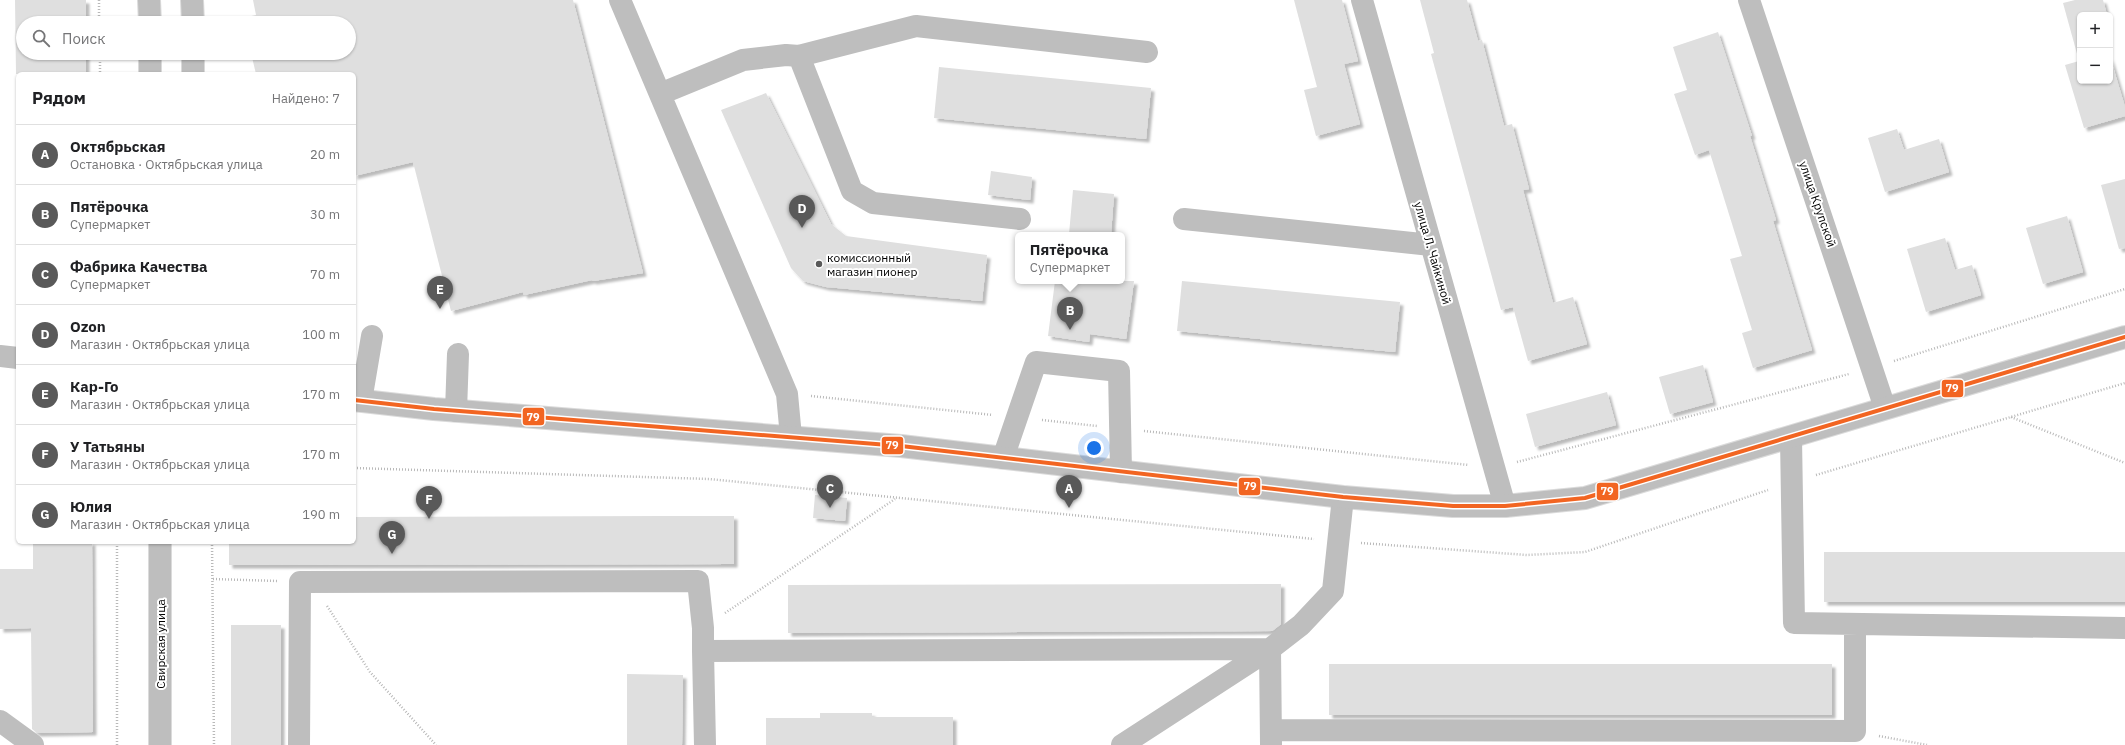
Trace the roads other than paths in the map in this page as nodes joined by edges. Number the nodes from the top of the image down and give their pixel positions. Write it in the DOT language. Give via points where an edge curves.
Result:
graph roads {
  1 [pos="149,0"];
  2 [pos="192,0"];
  3 [pos="620,0"];
  4 [pos="1362,0"];
  5 [pos="1749,0"];
  6 [pos="150,16"];
  7 [pos="193,16"];
  8 [pos="1147,52"];
  9 [pos="799,56"];
  10 [pos="150,60"];
  11 [pos="193,60"];
  12 [pos="150,72"];
  13 [pos="193,72"];
  14 [pos="660,94"];
  15 [pos="1020,219"];
  16 [pos="1184,219"];
  17 [pos="1431,245"];
  18 [pos="372,336"];
  19 [pos="2125,337"];
  20 [pos="458,354"];
  21 [pos="0,356"];
  22 [pos="16,358"];
  23 [pos="358,401"];
  24 [pos="1885,408"];
  25 [pos="456,411"];
  26 [pos="791,437"];
  27 [pos="1791,438"];
  28 [pos="1003,458"];
  29 [pos="1121,472"];
  30 [pos="1343,497"];
  31 [pos="1505,506"];
  32 [pos="160,544"];
  33 [pos="1855,624"];
  34 [pos="2125,628"];
  35 [pos="1270,649"];
  36 [pos="703,651"];
  37 [pos="0,721"];
  38 [pos="1271,738"];
  39 [pos="1442,738"];
  40 [pos="1855,738"];
  41 [pos="32,745"];
  42 [pos="160,745"];
  43 [pos="299,745"];
  44 [pos="705,745"];
  45 [pos="1122,745"];
  1 -- 6 [label="main road"];
  2 -- 7 [label="main road"];
  3 -- 14 [label="main road"];
  4 -- 17 [label="main road, улица Л. Чайкиной"];
  5 -- 24 [label="main road, улица Крупской"];
  8 -- 9 [label="main road" via="916,26"];
  9 -- 14 [label="main road" via="743,60"];
  9 -- 15 [label="main road" via="852,192 873,203"];
  10 -- 12 [label="main road"];
  11 -- 13 [label="main road"];
  14 -- 26 [label="main road" via="787,394"];
  16 -- 17 [label="main road"];
  17 -- 31 [label="main road, улица Л. Чайкиной"];
  18 -- 23 [label="main road"];
  19 -- 24 [label="main road"];
  20 -- 25 [label="main road"];
  21 -- 22 [label="main road"];
  23 -- 25 [label="main road"];
  24 -- 27 [label="main road"];
  25 -- 26 [label="main road"];
  26 -- 28 [label="main road"];
  27 -- 31 [label="main road" via="1585,498"];
  27 -- 33 [label="main road" via="1794,623"];
  28 -- 29 [label="main road"];
  28 -- 29 [label="main road" via="1036,362 1119,371"];
  29 -- 30 [label="main road"];
  30 -- 31 [label="main road" via="1453,506"];
  30 -- 35 [label="main road" via="1334,591 1301,624"];
  32 -- 42 [label="main road, Свирская улица"];
  33 -- 34 [label="main road"];
  33 -- 40 [label="main road"];
  35 -- 36 [label="main road"];
  35 -- 38 [label="main road"];
  35 -- 45 [label="main road"];
  36 -- 43 [label="main road" via="698,581 300,582"];
  36 -- 44 [label="main road"];
  37 -- 41 [label="main road"];
  38 -- 39 [label="main road"];
  39 -- 40 [label="main road"];
}
